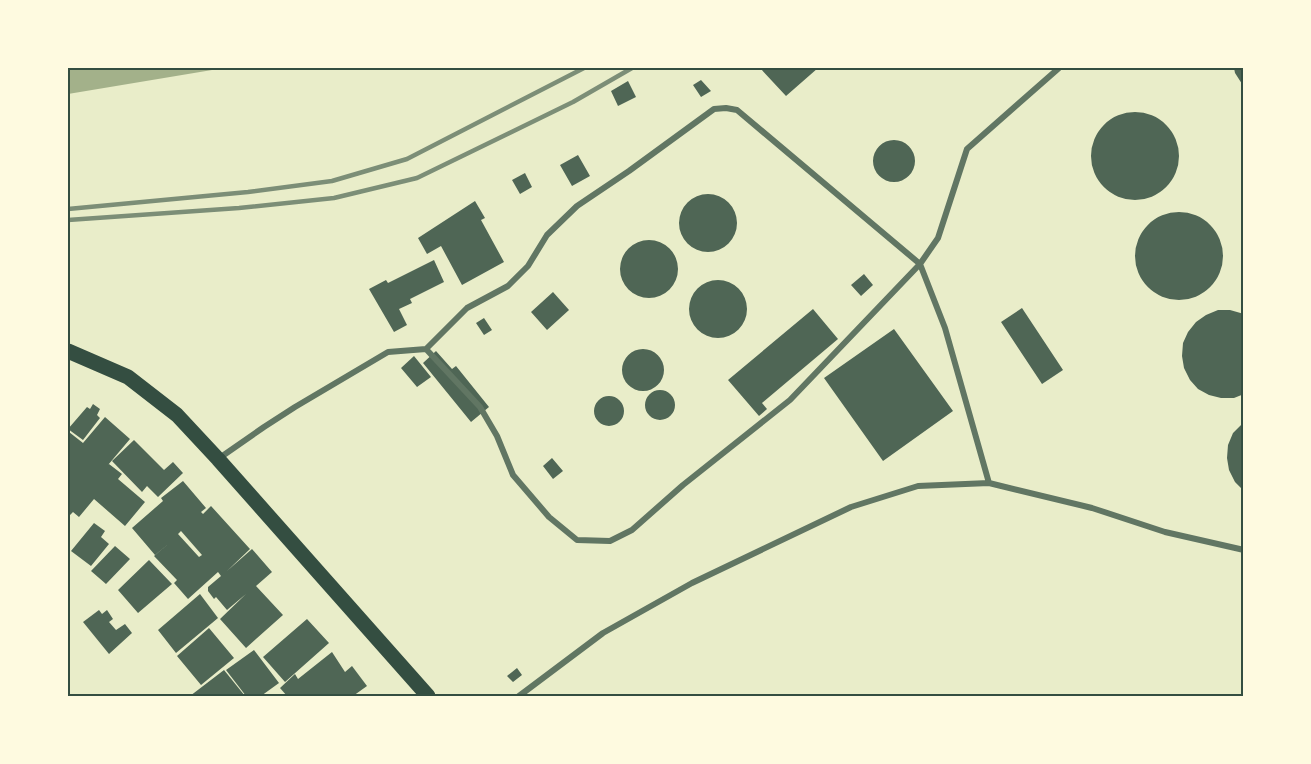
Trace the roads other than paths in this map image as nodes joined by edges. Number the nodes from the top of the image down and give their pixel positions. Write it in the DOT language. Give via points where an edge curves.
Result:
graph roads {
  1 [pos="1059,68"];
  2 [pos="920,264"];
  3 [pos="426,349"];
  4 [pos="68,351"];
  5 [pos="218,459"];
  6 [pos="989,483"];
  7 [pos="1244,550"];
  8 [pos="428,696"];
  9 [pos="519,696"];
  1 -- 2 [label="street" via="967,149 938,238"];
  2 -- 3 [label="street" via="737,110 714,109 577,206 547,235 528,266 508,286 467,308"];
  2 -- 3 [label="street" via="790,400 632,531 610,541 577,540 549,517 513,475 480,407"];
  2 -- 6 [label="street" via="945,328"];
  3 -- 5 [label="street" via="388,352"];
  4 -- 5 [label="main road" via="128,377 177,415"];
  5 -- 8 [label="main road"];
  6 -- 7 [label="street"];
  6 -- 9 [label="street" via="918,486 851,507 692,583 603,633"];
}
